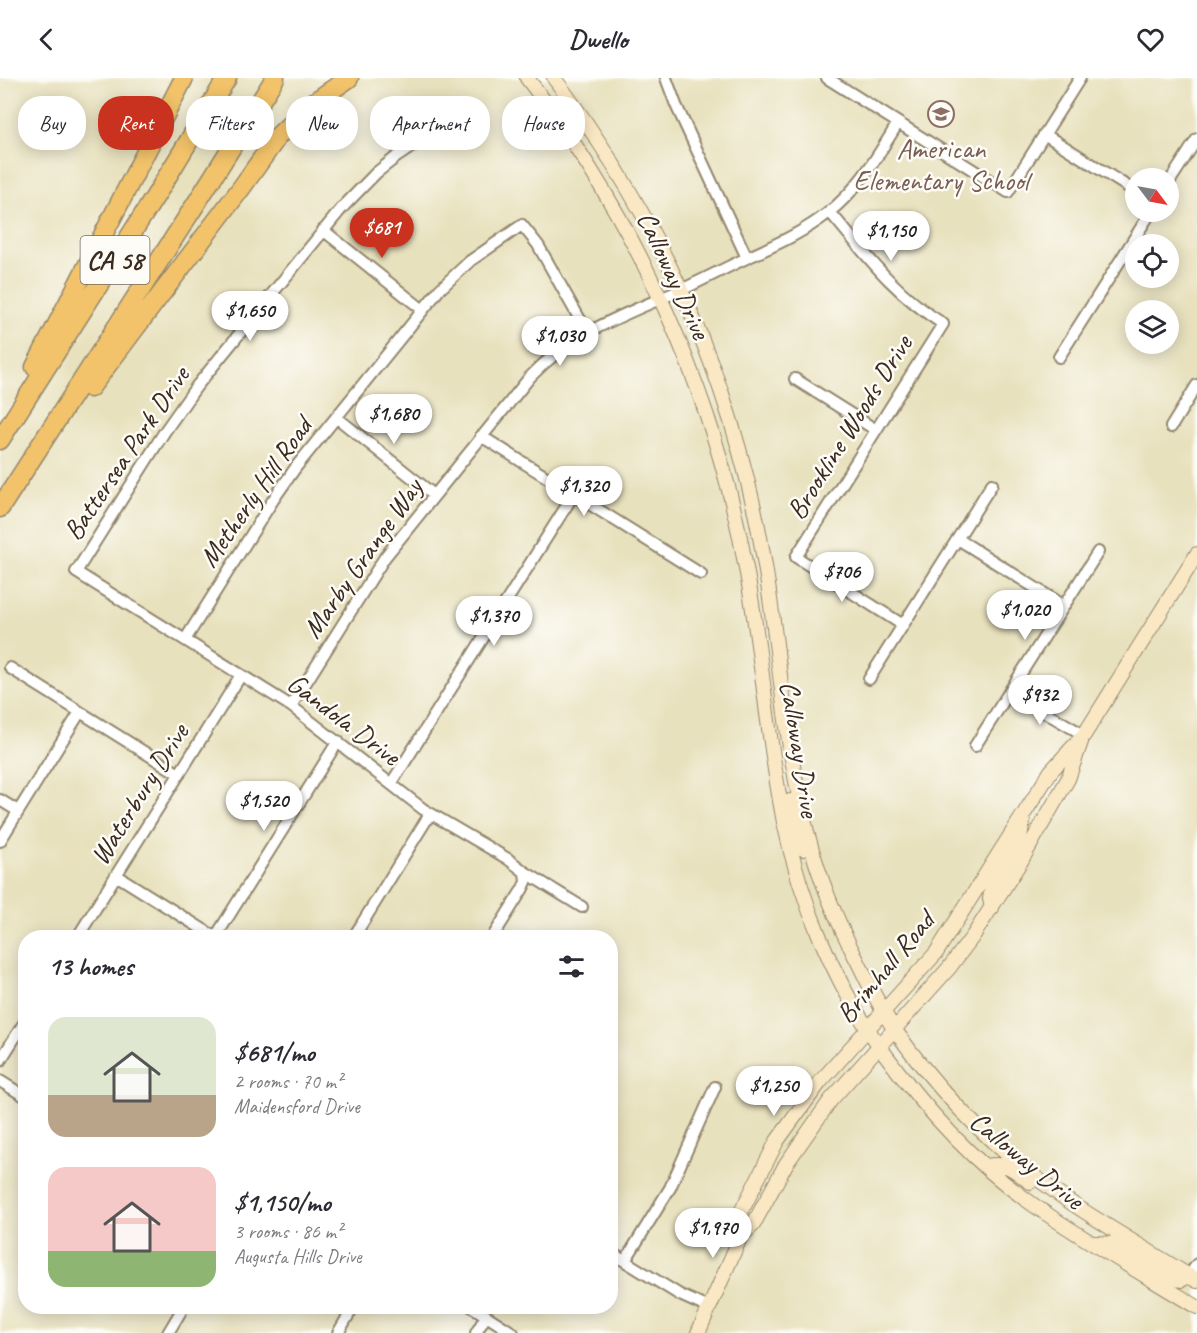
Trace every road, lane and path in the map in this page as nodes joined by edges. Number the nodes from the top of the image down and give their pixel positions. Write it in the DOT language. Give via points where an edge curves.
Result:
graph roads {
  1 [pos="184,78"];
  2 [pos="219,78"];
  3 [pos="227,78"];
  4 [pos="275,78"];
  5 [pos="287,78"];
  6 [pos="349,78"];
  7 [pos="527,78"];
  8 [pos="554,78"];
  9 [pos="666,78"];
  10 [pos="827,78"];
  11 [pos="1080,78"];
  12 [pos="898,123"];
  13 [pos="1044,134"];
  14 [pos="1196,145"];
  15 [pos="407,150"];
  16 [pos="1179,169"];
  17 [pos="1125,185"];
  18 [pos="156,195"];
  19 [pos="200,199"];
  20 [pos="830,212"];
  21 [pos="1145,222"];
  22 [pos="323,230"];
  23 [pos="747,258"];
  24 [pos="682,289"];
  25 [pos="659,298"];
  26 [pos="423,310"];
  27 [pos="586,332"];
  28 [pos="1059,357"];
  29 [pos="795,379"];
  30 [pos="1197,385"];
  31 [pos="336,417"];
  32 [pos="1171,427"];
  33 [pos="876,430"];
  34 [pos="482,436"];
  35 [pos="0,439"];
  36 [pos="34,454"];
  37 [pos="992,484"];
  38 [pos="574,494"];
  39 [pos="434,495"];
  40 [pos="0,508"];
  41 [pos="958,538"];
  42 [pos="1098,552"];
  43 [pos="1197,554"];
  44 [pos="76,572"];
  45 [pos="701,574"];
  46 [pos="1064,606"];
  47 [pos="903,625"];
  48 [pos="185,640"];
  49 [pos="10,668"];
  50 [pos="242,675"];
  51 [pos="869,679"];
  52 [pos="1010,692"];
  53 [pos="765,700"];
  54 [pos="291,706"];
  55 [pos="80,712"];
  56 [pos="1084,735"];
  57 [pos="338,741"];
  58 [pos="975,746"];
  59 [pos="775,769"];
  60 [pos="794,770"];
  61 [pos="179,774"];
  62 [pos="391,784"];
  63 [pos="0,800"];
  64 [pos="1026,811"];
  65 [pos="18,812"];
  66 [pos="430,814"];
  67 [pos="0,841"];
  68 [pos="815,860"];
  69 [pos="525,872"];
  70 [pos="116,875"];
  71 [pos="582,907"];
  72 [pos="992,908"];
  73 [pos="82,930"];
  74 [pos="204,930"];
  75 [pos="219,930"];
  76 [pos="358,930"];
  77 [pos="497,930"];
  78 [pos="884,1010"];
  79 [pos="868,1028"];
  80 [pos="895,1030"];
  81 [pos="18,1033"];
  82 [pos="879,1047"];
  83 [pos="0,1061"];
  84 [pos="0,1081"];
  85 [pos="715,1087"];
  86 [pos="18,1092"];
  87 [pos="986,1166"];
  88 [pos="1075,1205"];
  89 [pos="741,1236"];
  90 [pos="1093,1243"];
  91 [pos="618,1257"];
  92 [pos="625,1261"];
  93 [pos="1194,1274"];
  94 [pos="1197,1307"];
  95 [pos="709,1308"];
  96 [pos="179,1314"];
  97 [pos="349,1314"];
  98 [pos="483,1314"];
  99 [pos="486,1316"];
  100 [pos="170,1330"];
  101 [pos="182,1333"];
  102 [pos="338,1333"];
  103 [pos="476,1333"];
  104 [pos="513,1333"];
  105 [pos="698,1333"];
  1 -- 35 [label="highway" via="59,316"];
  2 -- 18 [label="highway"];
  3 -- 18 [label="highway, CA 58"];
  4 -- 19 [label="highway, CA 58"];
  5 -- 19 [label="highway"];
  6 -- 36 [label="highway" via="310,105 278,136 85,395"];
  7 -- 25 [label="main road, Calloway Drive" via="601,184"];
  8 -- 24 [label="main road, Calloway Drive" via="635,198"];
  9 -- 23 [label="street"];
  10 -- 12 [label="street"];
  11 -- 13 [label="street"];
  12 -- 13 [label="street" via="1008,192"];
  12 -- 20 [label="street, Marby Grange Way" via="860,181"];
  13 -- 17 [label="street"];
  14 -- 16 [label="street"];
  15 -- 22 [label="street, Battersea Park Drive" via="376,173"];
  18 -- 35 [label="highway, CA 58"];
  19 -- 36 [label="highway, CA 58"];
  20 -- 23 [label="street, Marby Grange Way"];
  20 -- 33 [label="street, Brookline Woods Drive" via="895,288 943,324"];
  21 -- 28 [label="street"];
  22 -- 26 [label="street"];
  22 -- 44 [label="street, Battersea Park Drive" via="180,408"];
  23 -- 24 [label="street, Marby Grange Way"];
  24 -- 25 [label="street, Marby Grange Way"];
  24 -- 60 [label="main road, Calloway Drive" via="724,399 754,509"];
  25 -- 27 [label="street, Marby Grange Way"];
  25 -- 53 [label="main road, Calloway Drive" via="701,397 730,492 746,568"];
  26 -- 27 [label="street, Metherly Hill Road" via="470,261 522,225 538,245"];
  26 -- 31 [label="street, Metherly Hill Road"];
  27 -- 34 [label="street, Marby Grange Way" via="542,364"];
  29 -- 33 [label="street"];
  30 -- 32 [label="street"];
  31 -- 39 [label="street"];
  31 -- 48 [label="street, Metherly Hill Road" via="273,500"];
  33 -- 47 [label="street, Brookline Woods Drive" via="796,557"];
  34 -- 38 [label="street"];
  34 -- 39 [label="street, Marby Grange Way"];
  36 -- 40 [label="highway, CA 58"];
  37 -- 41 [label="street"];
  38 -- 45 [label="street"];
  38 -- 62 [label="street"];
  39 -- 54 [label="street, Marby Grange Way" via="385,557"];
  41 -- 46 [label="street"];
  41 -- 47 [label="street"];
  42 -- 46 [label="street"];
  43 -- 56 [label="main road, Brimhall Road"];
  44 -- 48 [label="street, Gandola Drive"];
  46 -- 52 [label="street"];
  47 -- 51 [label="street"];
  48 -- 50 [label="street, Gandola Drive"];
  49 -- 55 [label="street"];
  50 -- 54 [label="street, Gandola Drive"];
  50 -- 61 [label="street, Waterbury Drive"];
  52 -- 56 [label="street"];
  52 -- 58 [label="street"];
  53 -- 59 [label="main road, Calloway Drive"];
  53 -- 60 [label="main road" via="776,711 784,754"];
  54 -- 57 [label="street, Gandola Drive"];
  55 -- 61 [label="street"];
  55 -- 65 [label="street"];
  56 -- 64 [label="main road, Brimhall Road" via="1051,771"];
  56 -- 72 [label="main road, Brimhall Road" via="1068,779"];
  57 -- 62 [label="street, Gandola Drive"];
  57 -- 75 [label="street"];
  59 -- 68 [label="main road" via="786,783 803,849"];
  59 -- 79 [label="main road, Calloway Drive" via="785,826 805,896 834,967"];
  60 -- 68 [label="main road, Calloway Drive"];
  61 -- 70 [label="street, Waterbury Drive"];
  62 -- 66 [label="street, Gandola Drive"];
  63 -- 65 [label="street"];
  64 -- 72 [label="main road" via="1017,850 991,892"];
  64 -- 78 [label="main road, Brimhall Road" via="936,953"];
  65 -- 67 [label="street"];
  66 -- 69 [label="street, Gandola Drive"];
  66 -- 76 [label="street"];
  68 -- 78 [label="main road, Calloway Drive" via="846,939"];
  69 -- 71 [label="street, Gandola Drive"];
  69 -- 77 [label="street" via="526,882"];
  70 -- 73 [label="street, Waterbury Drive"];
  70 -- 74 [label="street"];
  72 -- 80 [label="main road, Brimhall Road" via="949,968"];
  78 -- 79 [label="main road, Brimhall Road"];
  78 -- 80 [label="main road, Calloway Drive"];
  79 -- 82 [label="main road, Calloway Drive"];
  79 -- 89 [label="main road, Brimhall Road" via="820,1082 777,1141 738,1216"];
  80 -- 82 [label="main road, Brimhall Road"];
  80 -- 88 [label="main road, Calloway Drive" via="948,1096 995,1142"];
  81 -- 83 [label="street"];
  82 -- 87 [label="main road, Calloway Drive" via="934,1115"];
  82 -- 89 [label="main road, Brimhall Road" via="809,1129 753,1225"];
  84 -- 86 [label="street"];
  85 -- 92 [label="street" via="670,1188"];
  87 -- 88 [label="main road" via="1007,1165 1061,1205"];
  87 -- 90 [label="main road, Calloway Drive" via="1033,1205"];
  88 -- 93 [label="main road, Calloway Drive"];
  89 -- 95 [label="main road, Brimhall Road"];
  90 -- 93 [label="main road" via="1120,1244 1174,1278 1181,1280"];
  90 -- 94 [label="main road, Calloway Drive"];
  91 -- 92 [label="street"];
  92 -- 95 [label="street"];
  95 -- 105 [label="main road, Brimhall Road"];
  96 -- 100 [label="street"];
  97 -- 102 [label="street"];
  98 -- 99 [label="street"];
  99 -- 103 [label="street"];
  99 -- 104 [label="street"];
  100 -- 101 [label="street"];
}
